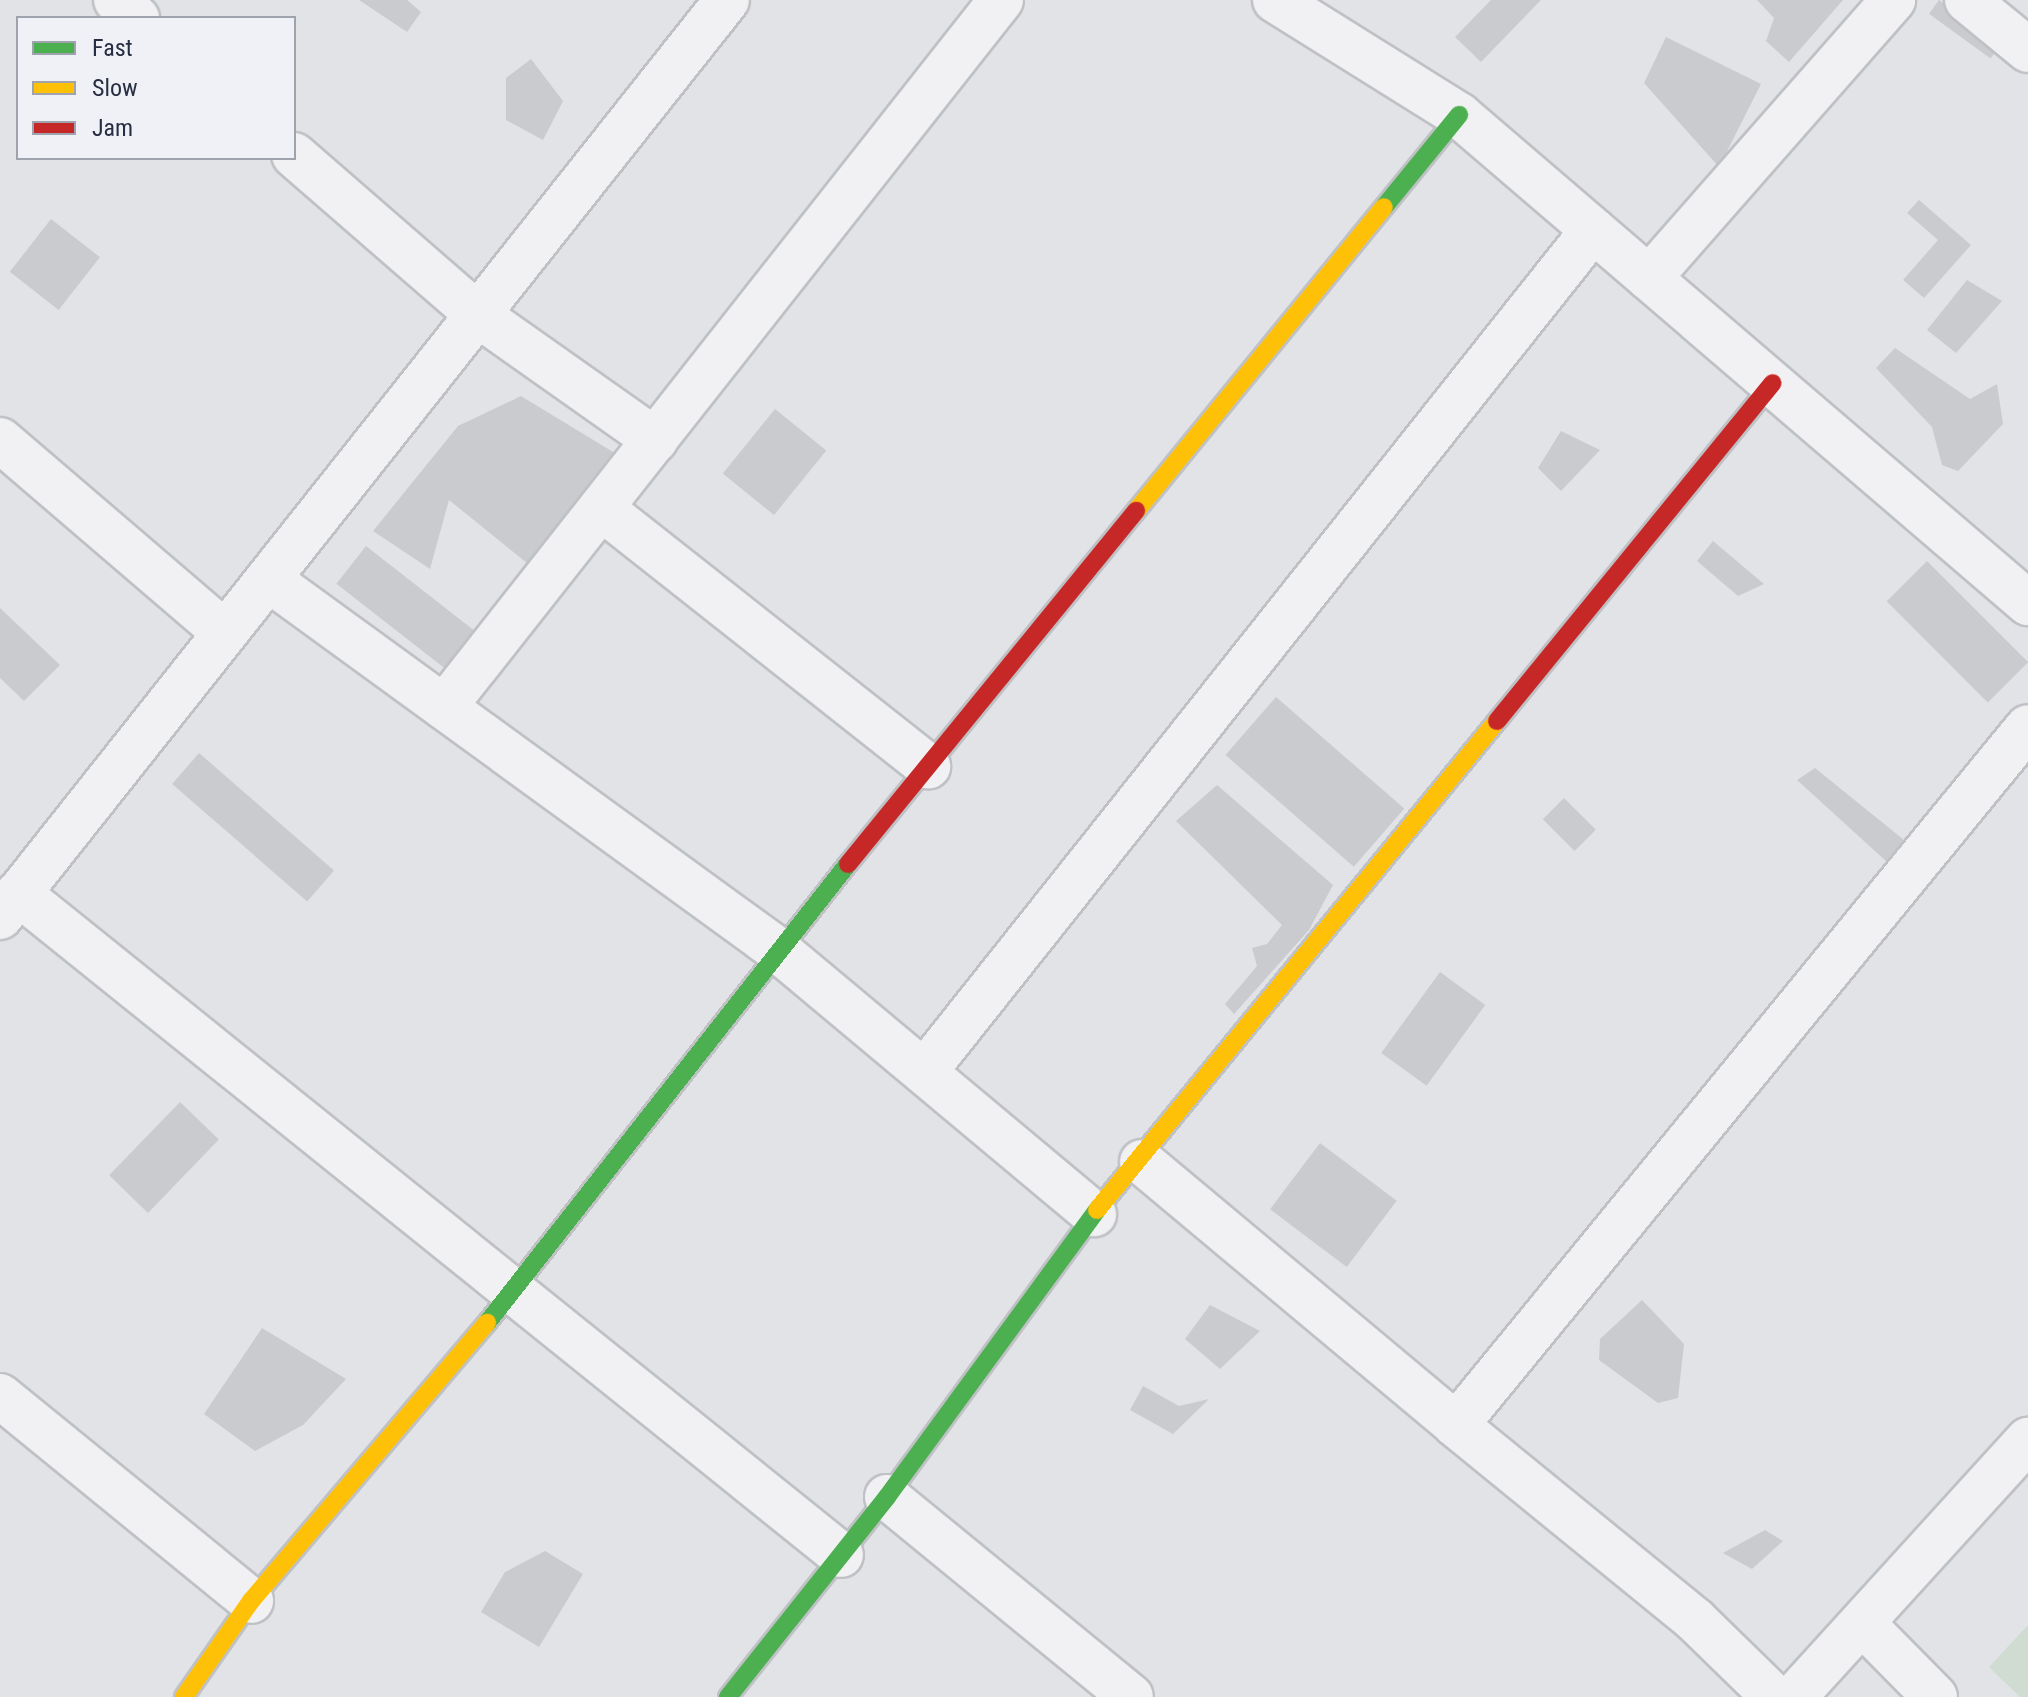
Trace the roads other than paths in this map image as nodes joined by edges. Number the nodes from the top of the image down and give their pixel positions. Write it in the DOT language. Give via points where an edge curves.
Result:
graph roads {
  1 [pos="116,0"];
  2 [pos="727,0"];
  3 [pos="1001,0"];
  4 [pos="1893,0"];
  5 [pos="1967,0"];
  6 [pos="1305,7"];
  7 [pos="135,16"];
  8 [pos="2028,50"];
  9 [pos="1459,115"];
  10 [pos="296,157"];
  11 [pos="1593,230"];
  12 [pos="1649,278"];
  13 [pos="478,315"];
  14 [pos="1773,383"];
  15 [pos="0,440"];
  16 [pos="655,440"];
  17 [pos="601,508"];
  18 [pos="268,579"];
  19 [pos="2028,603"];
  20 [pos="225,633"];
  21 [pos="444,707"];
  22 [pos="2028,727"];
  23 [pos="928,766"];
  24 [pos="9,905"];
  25 [pos="778,950"];
  26 [pos="925,1071"];
  27 [pos="1142,1162"];
  28 [pos="1094,1214"];
  29 [pos="515,1290"];
  30 [pos="0,1396"];
  31 [pos="1456,1425"];
  32 [pos="2028,1440"];
  33 [pos="887,1497"];
  34 [pos="841,1555"];
  35 [pos="251,1601"];
  36 [pos="1862,1623"];
  37 [pos="184,1697"];
  38 [pos="728,1697"];
  39 [pos="1131,1697"];
  40 [pos="1774,1697"];
  41 [pos="1794,1697"];
  42 [pos="1935,1697"];
  1 -- 7 [label="street"];
  2 -- 13 [label="street"];
  3 -- 16 [label="street"];
  4 -- 12 [label="street"];
  5 -- 8 [label="street"];
  6 -- 9 [label="street"];
  9 -- 11 [label="street"];
  9 -- 23 [label="street"];
  10 -- 13 [label="street"];
  11 -- 12 [label="street"];
  11 -- 26 [label="street"];
  12 -- 14 [label="street"];
  13 -- 16 [label="street"];
  13 -- 18 [label="street"];
  14 -- 19 [label="street"];
  14 -- 27 [label="street"];
  15 -- 20 [label="street"];
  16 -- 17 [label="street"];
  17 -- 21 [label="street"];
  17 -- 23 [label="street"];
  18 -- 20 [label="street"];
  18 -- 21 [label="street"];
  20 -- 24 [label="street"];
  21 -- 25 [label="street"];
  22 -- 31 [label="street"];
  23 -- 25 [label="street"];
  24 -- 29 [label="street"];
  25 -- 26 [label="street"];
  25 -- 29 [label="street"];
  26 -- 28 [label="street"];
  27 -- 28 [label="street"];
  27 -- 31 [label="street"];
  28 -- 33 [label="street"];
  29 -- 34 [label="street"];
  29 -- 35 [label="street"];
  30 -- 35 [label="street"];
  31 -- 40 [label="street" via="1695,1620"];
  32 -- 36 [label="street"];
  33 -- 34 [label="street"];
  33 -- 39 [label="street"];
  34 -- 38 [label="street"];
  35 -- 37 [label="street"];
  36 -- 41 [label="street"];
  36 -- 42 [label="street"];
}
